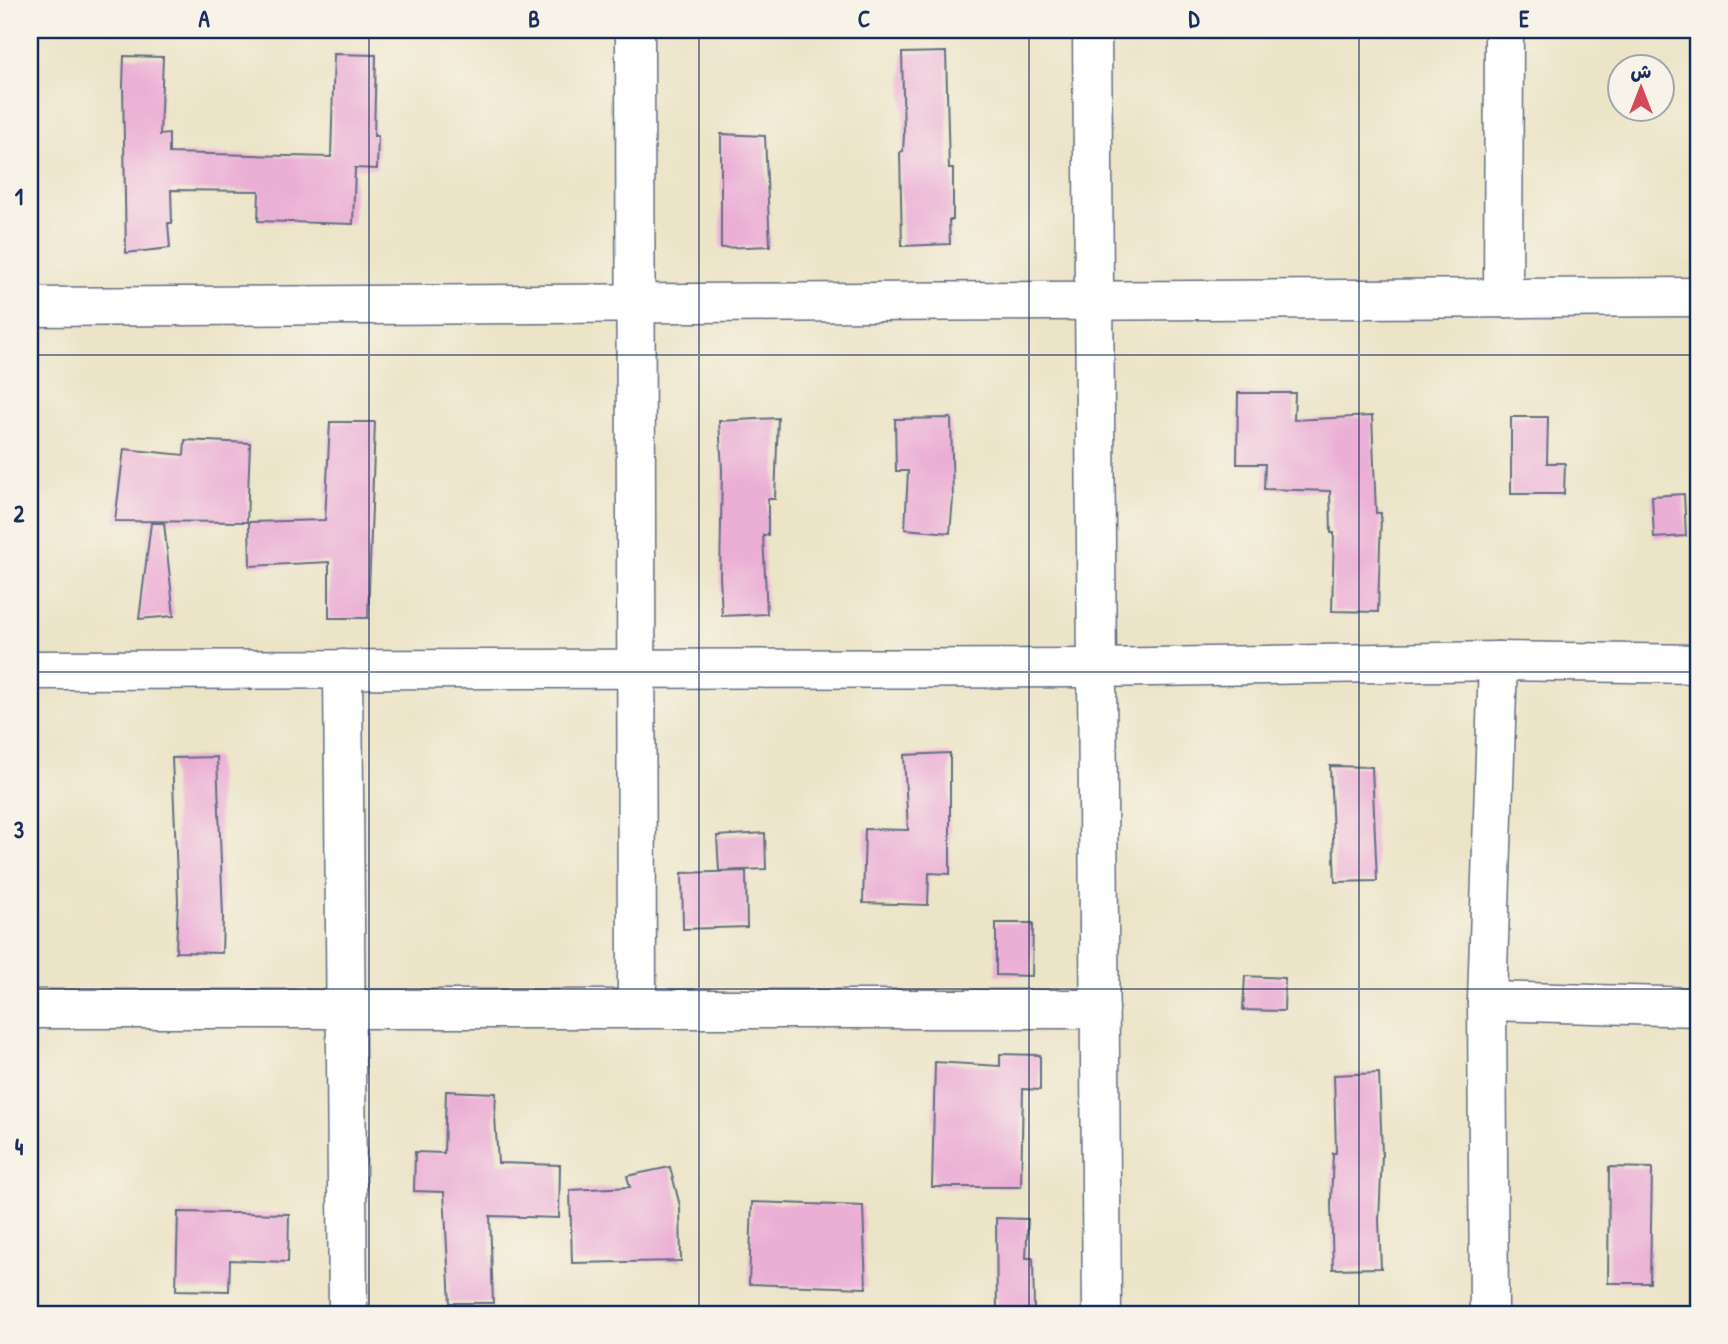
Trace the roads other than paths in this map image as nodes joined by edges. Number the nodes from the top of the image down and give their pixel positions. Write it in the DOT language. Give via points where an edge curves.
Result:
graph roads {
  1 [pos="635,30"];
  2 [pos="1092,30"];
  3 [pos="1504,30"];
  4 [pos="1698,297"];
  5 [pos="1503,298"];
  6 [pos="1094,299"];
  7 [pos="635,302"];
  8 [pos="30,307"];
  9 [pos="1498,661"];
  10 [pos="1698,664"];
  11 [pos="1097,668"];
  12 [pos="343,669"];
  13 [pos="636,669"];
  14 [pos="30,670"];
  15 [pos="1487,1001"];
  16 [pos="1698,1007"];
  17 [pos="30,1009"];
  18 [pos="346,1009"];
  19 [pos="637,1009"];
  20 [pos="1100,1009"];
  21 [pos="348,1314"];
  22 [pos="1102,1314"];
  23 [pos="1489,1314"];
  1 -- 7 [label="street"];
  2 -- 6 [label="street"];
  3 -- 5 [label="street"];
  4 -- 5 [label="street"];
  5 -- 6 [label="street"];
  6 -- 7 [label="street"];
  6 -- 11 [label="street"];
  7 -- 8 [label="street"];
  7 -- 13 [label="street"];
  9 -- 10 [label="street"];
  9 -- 11 [label="street"];
  9 -- 15 [label="street"];
  11 -- 13 [label="street"];
  11 -- 20 [label="street"];
  12 -- 13 [label="street"];
  12 -- 14 [label="street"];
  12 -- 18 [label="street"];
  13 -- 19 [label="street"];
  15 -- 16 [label="street"];
  15 -- 23 [label="street"];
  17 -- 18 [label="street"];
  18 -- 19 [label="street"];
  18 -- 21 [label="street"];
  19 -- 20 [label="street"];
  20 -- 22 [label="street"];
}
